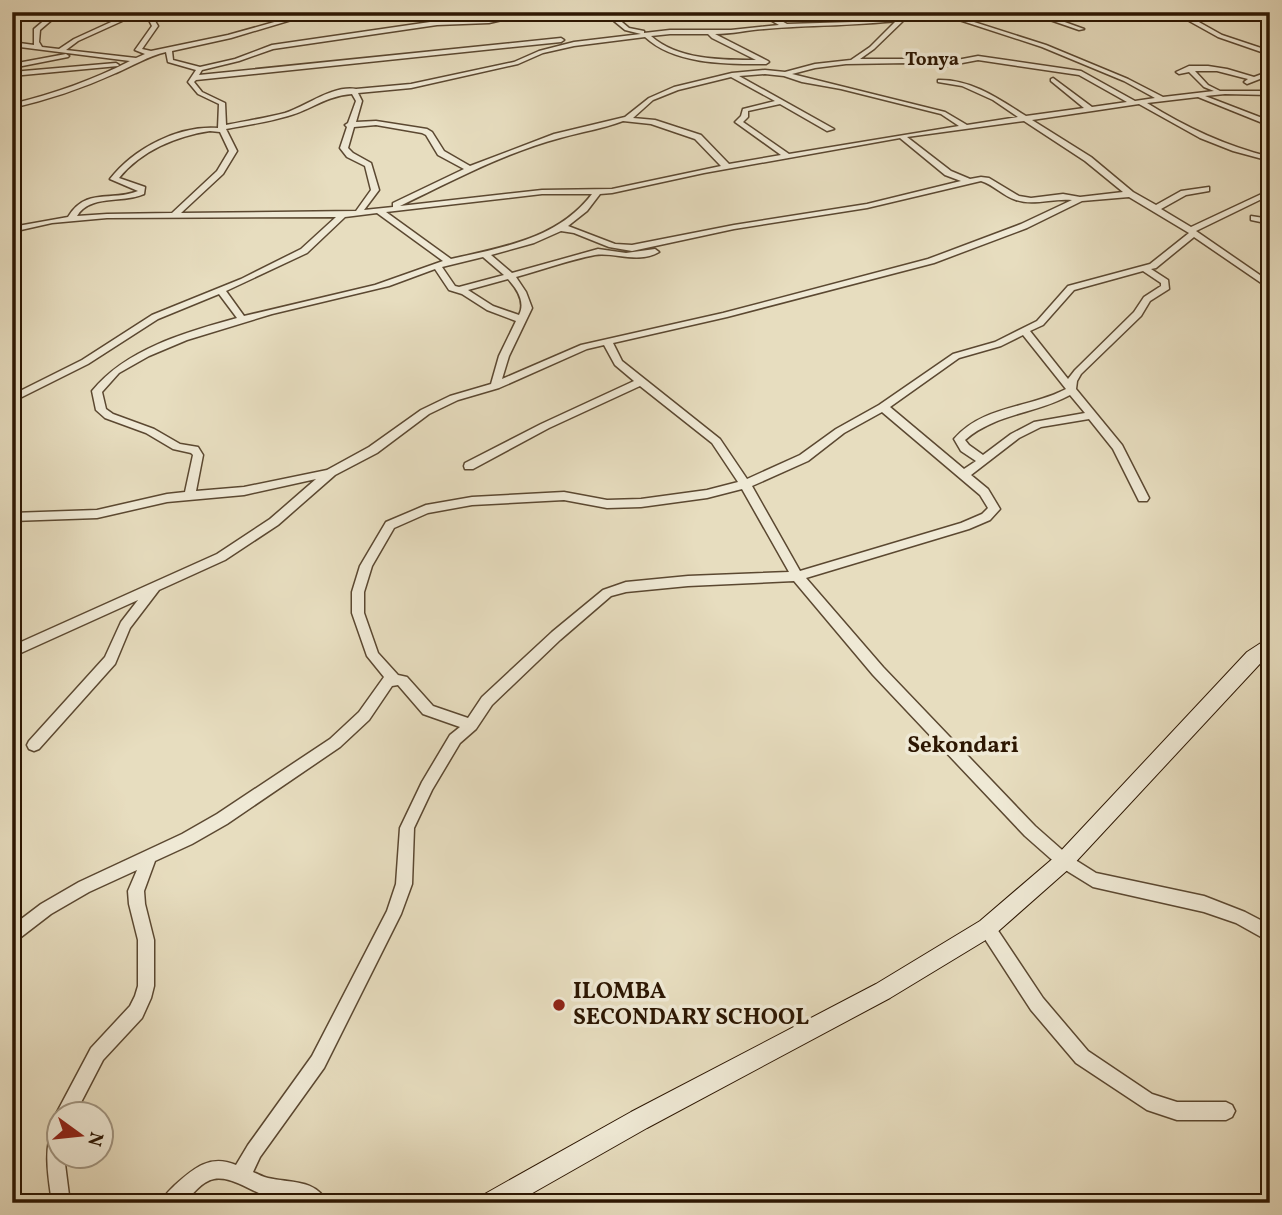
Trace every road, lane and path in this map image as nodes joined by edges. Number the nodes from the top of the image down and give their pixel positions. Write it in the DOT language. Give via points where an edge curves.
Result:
graph roads {
  1 [pos="58,12"];
  2 [pos="139,12"];
  3 [pos="161,12"];
  4 [pos="258,12"];
  5 [pos="314,12"];
  6 [pos="482,12"];
  7 [pos="533,12"];
  8 [pos="606,12"];
  9 [pos="760,12"];
  10 [pos="962,12"];
  11 [pos="1030,12"];
  12 [pos="1176,12"];
  13 [pos="923,14"];
  14 [pos="942,14"];
  15 [pos="299,18"];
  16 [pos="904,18"];
  17 [pos="489,22"];
  18 [pos="787,26"];
  19 [pos="1082,29"];
  20 [pos="710,33"];
  21 [pos="645,36"];
  22 [pos="12,37"];
  23 [pos="589,42"];
  24 [pos="12,44"];
  25 [pos="37,45"];
  26 [pos="169,49"];
  27 [pos="61,51"];
  28 [pos="80,52"];
  29 [pos="151,53"];
  30 [pos="1270,53"];
  31 [pos="133,61"];
  32 [pos="853,61"];
  33 [pos="766,62"];
  34 [pos="12,66"];
  35 [pos="1189,68"];
  36 [pos="200,69"];
  37 [pos="1179,72"];
  38 [pos="782,73"];
  39 [pos="1270,73"];
  40 [pos="12,74"];
  41 [pos="732,75"];
  42 [pos="192,78"];
  43 [pos="1053,80"];
  44 [pos="1255,80"];
  45 [pos="940,81"];
  46 [pos="353,90"];
  47 [pos="1213,92"];
  48 [pos="1270,93"];
  49 [pos="1198,96"];
  50 [pos="1162,99"];
  51 [pos="781,102"];
  52 [pos="1137,102"];
  53 [pos="12,106"];
  54 [pos="1089,108"];
  55 [pos="628,119"];
  56 [pos="1024,119"];
  57 [pos="1270,124"];
  58 [pos="349,125"];
  59 [pos="966,127"];
  60 [pos="223,129"];
  61 [pos="830,129"];
  62 [pos="901,136"];
  63 [pos="786,155"];
  64 [pos="1270,159"];
  65 [pos="727,167"];
  66 [pos="469,169"];
  67 [pos="967,181"];
  68 [pos="1206,189"];
  69 [pos="597,192"];
  70 [pos="1270,192"];
  71 [pos="1130,194"];
  72 [pos="1080,199"];
  73 [pos="1157,208"];
  74 [pos="383,210"];
  75 [pos="359,212"];
  76 [pos="176,214"];
  77 [pos="343,215"];
  78 [pos="1254,218"];
  79 [pos="71,219"];
  80 [pos="1270,222"];
  81 [pos="559,229"];
  82 [pos="12,230"];
  83 [pos="1191,233"];
  84 [pos="685,238"];
  85 [pos="485,254"];
  86 [pos="450,262"];
  87 [pos="437,265"];
  88 [pos="1145,269"];
  89 [pos="509,275"];
  90 [pos="1270,286"];
  91 [pos="461,289"];
  92 [pos="221,291"];
  93 [pos="243,318"];
  94 [pos="522,321"];
  95 [pos="1026,332"];
  96 [pos="607,341"];
  97 [pos="640,382"];
  98 [pos="495,386"];
  99 [pos="1072,390"];
  100 [pos="12,399"];
  101 [pos="883,407"];
  102 [pos="1093,415"];
  103 [pos="984,461"];
  104 [pos="469,466"];
  105 [pos="331,472"];
  106 [pos="964,475"];
  107 [pos="746,484"];
  108 [pos="190,495"];
  109 [pos="1143,499"];
  110 [pos="12,517"];
  111 [pos="797,576"];
  112 [pos="154,588"];
  113 [pos="1270,643"];
  114 [pos="12,652"];
  115 [pos="394,679"];
  116 [pos="471,725"];
  117 [pos="34,745"];
  118 [pos="149,857"];
  119 [pos="1064,861"];
  120 [pos="986,928"];
  121 [pos="1270,934"];
  122 [pos="12,936"];
  123 [pos="72,1100"];
  124 [pos="1226,1111"];
  125 [pos="57,1170"];
  126 [pos="241,1175"];
  127 [pos="61,1203"];
  128 [pos="170,1203"];
  129 [pos="318,1203"];
  130 [pos="491,1203"];
  1 -- 25 [label="street" via="37,29"];
  2 -- 27 [label="street"];
  3 -- 29 [label="street" via="163,15 152,20 154,28 138,50"];
  4 -- 15 [label="street"];
  5 -- 15 [label="street"];
  6 -- 17 [label="street"];
  7 -- 17 [label="street"];
  8 -- 21 [label="street"];
  9 -- 18 [label="street"];
  10 -- 14 [label="street"];
  11 -- 19 [label="street"];
  12 -- 30 [label="street" via="1220,36"];
  13 -- 14 [label="street"];
  13 -- 16 [label="street"];
  14 -- 50 [label="street" via="1044,46"];
  15 -- 26 [label="street"];
  16 -- 18 [label="street"];
  16 -- 32 [label="street"];
  17 -- 36 [label="street" via="437,23 272,47"];
  18 -- 20 [label="street"];
  20 -- 21 [label="street"];
  20 -- 33 [label="street"];
  21 -- 23 [label="street"];
  21 -- 33 [label="street" via="655,46 709,60"];
  22 -- 25 [label="street"];
  23 -- 42 [label="street" via="507,44"];
  23 -- 46 [label="street" via="416,85"];
  24 -- 25 [label="street"];
  25 -- 27 [label="street"];
  26 -- 29 [label="street"];
  26 -- 36 [label="street" via="170,61"];
  27 -- 28 [label="street"];
  28 -- 31 [label="street"];
  28 -- 34 [label="street"];
  29 -- 31 [label="street"];
  31 -- 40 [label="street"];
  31 -- 53 [label="street" via="42,99"];
  32 -- 38 [label="street"];
  32 -- 52 [label="street" via="946,65 967,57 1075,71"];
  33 -- 38 [label="street"];
  35 -- 37 [label="street"];
  35 -- 44 [label="street" via="1230,71"];
  35 -- 47 [label="street"];
  36 -- 42 [label="street"];
  38 -- 41 [label="street"];
  38 -- 59 [label="street" via="943,113"];
  39 -- 44 [label="street"];
  41 -- 51 [label="street"];
  41 -- 55 [label="street" via="665,93"];
  42 -- 60 [label="street" via="196,89 224,106"];
  43 -- 54 [label="street"];
  44 -- 47 [label="street"];
  45 -- 56 [label="street" via="964,84"];
  46 -- 58 [label="street" via="359,101"];
  46 -- 60 [label="street" via="288,114"];
  47 -- 48 [label="street"];
  47 -- 49 [label="street"];
  49 -- 50 [label="street"];
  49 -- 57 [label="street"];
  50 -- 52 [label="street"];
  51 -- 61 [label="street"];
  51 -- 63 [label="street" via="745,110 739,122"];
  52 -- 54 [label="street"];
  52 -- 64 [label="street" via="1221,143"];
  54 -- 56 [label="street"];
  55 -- 65 [label="street" via="698,137"];
  55 -- 66 [label="street" via="557,136"];
  56 -- 59 [label="street"];
  56 -- 71 [label="street" via="1088,159"];
  58 -- 66 [label="street" via="376,123 424,131 441,153"];
  58 -- 75 [label="street" via="345,151 368,165 375,190"];
  59 -- 62 [label="street"];
  60 -- 76 [label="street" via="233,148 230,160"];
  60 -- 79 [label="street" via="195,131 151,148 114,177 140,187 141,192 129,198 92,198"];
  62 -- 63 [label="street"];
  62 -- 67 [label="street" via="948,173"];
  63 -- 65 [label="street"];
  65 -- 69 [label="street"];
  66 -- 74 [label="street"];
  67 -- 72 [label="street" via="992,181 1019,198 1065,195"];
  67 -- 84 [label="street" via="867,206"];
  68 -- 73 [label="street" via="1184,193"];
  69 -- 74 [label="street" via="542,192"];
  69 -- 81 [label="street" via="581,213"];
  70 -- 83 [label="street"];
  71 -- 72 [label="street"];
  71 -- 73 [label="street"];
  72 -- 96 [label="street" via="931,261"];
  73 -- 83 [label="street"];
  74 -- 75 [label="street"];
  74 -- 86 [label="street"];
  75 -- 77 [label="street"];
  76 -- 77 [label="street"];
  76 -- 79 [label="street"];
  77 -- 92 [label="street" via="304,251"];
  78 -- 80 [label="street"];
  79 -- 82 [label="street"];
  81 -- 84 [label="street" via="575,229 622,248"];
  81 -- 85 [label="street"];
  83 -- 88 [label="street"];
  83 -- 90 [label="street"];
  84 -- 89 [label="street" via="677,246 644,254 598,252"];
  85 -- 86 [label="street"];
  85 -- 89 [label="street"];
  86 -- 87 [label="street"];
  87 -- 91 [label="street" via="452,288"];
  87 -- 93 [label="street" via="379,286"];
  88 -- 95 [label="street" via="1071,288 1049,316"];
  88 -- 99 [label="street" via="1165,282 1166,288 1147,299 1138,314 1078,372"];
  89 -- 91 [label="street"];
  89 -- 94 [label="street" via="526,299"];
  91 -- 94 [label="street"];
  92 -- 93 [label="street"];
  92 -- 100 [label="street" via="155,317 85,362"];
  93 -- 108 [label="street" via="140,357 111,373 97,391 101,410 109,416 177,447 194,450 198,462"];
  94 -- 98 [label="street"];
  95 -- 99 [label="street"];
  95 -- 101 [label="street" via="956,356"];
  96 -- 97 [label="street" via="618,363"];
  96 -- 98 [label="street"];
  97 -- 104 [label="street"];
  97 -- 107 [label="street" via="716,441"];
  98 -- 105 [label="street" via="441,404"];
  99 -- 102 [label="street"];
  99 -- 103 [label="street" via="1054,400 996,415 962,436 960,443"];
  101 -- 106 [label="street"];
  101 -- 107 [label="street" via="804,458"];
  102 -- 103 [label="street" via="1038,424"];
  102 -- 109 [label="street" via="1118,448"];
  103 -- 106 [label="street"];
  105 -- 108 [label="street" via="244,491"];
  105 -- 112 [label="street" via="253,537"];
  106 -- 111 [label="street" via="993,504 986,517"];
  107 -- 111 [label="street"];
  107 -- 115 [label="street" via="641,503 607,504 564,496 472,501 426,509 390,525 366,566 358,592 358,613 373,656"];
  108 -- 110 [label="street" via="97,514"];
  111 -- 116 [label="street" via="657,583 607,593 487,701"];
  111 -- 119 [label="street" via="994,795"];
  112 -- 114 [label="street"];
  112 -- 117 [label="street" via="125,625 110,660"];
  113 -- 119 [label="street"];
  115 -- 116 [label="street" via="408,685 428,710"];
  115 -- 118 [label="street" via="381,689 365,716 335,743 222,819"];
  116 -- 126 [label="street" via="455,739 415,808 405,835 400,897 351,1001 318,1062"];
  118 -- 122 [label="street" via="84,887"];
  118 -- 123 [label="street" via="136,891 146,940 143,998 97,1054"];
  119 -- 120 [label="street"];
  119 -- 121 [label="street" via="1093,880 1204,904"];
  120 -- 124 [label="street" via="1037,1004 1082,1057 1147,1101 1177,1111"];
  120 -- 130 [label="street" via="883,991"];
  125 -- 127 [label="street"];
  126 -- 128 [label="street" via="226,1170 206,1172"];
  126 -- 129 [label="street" via="267,1187 309,1194"];
}
